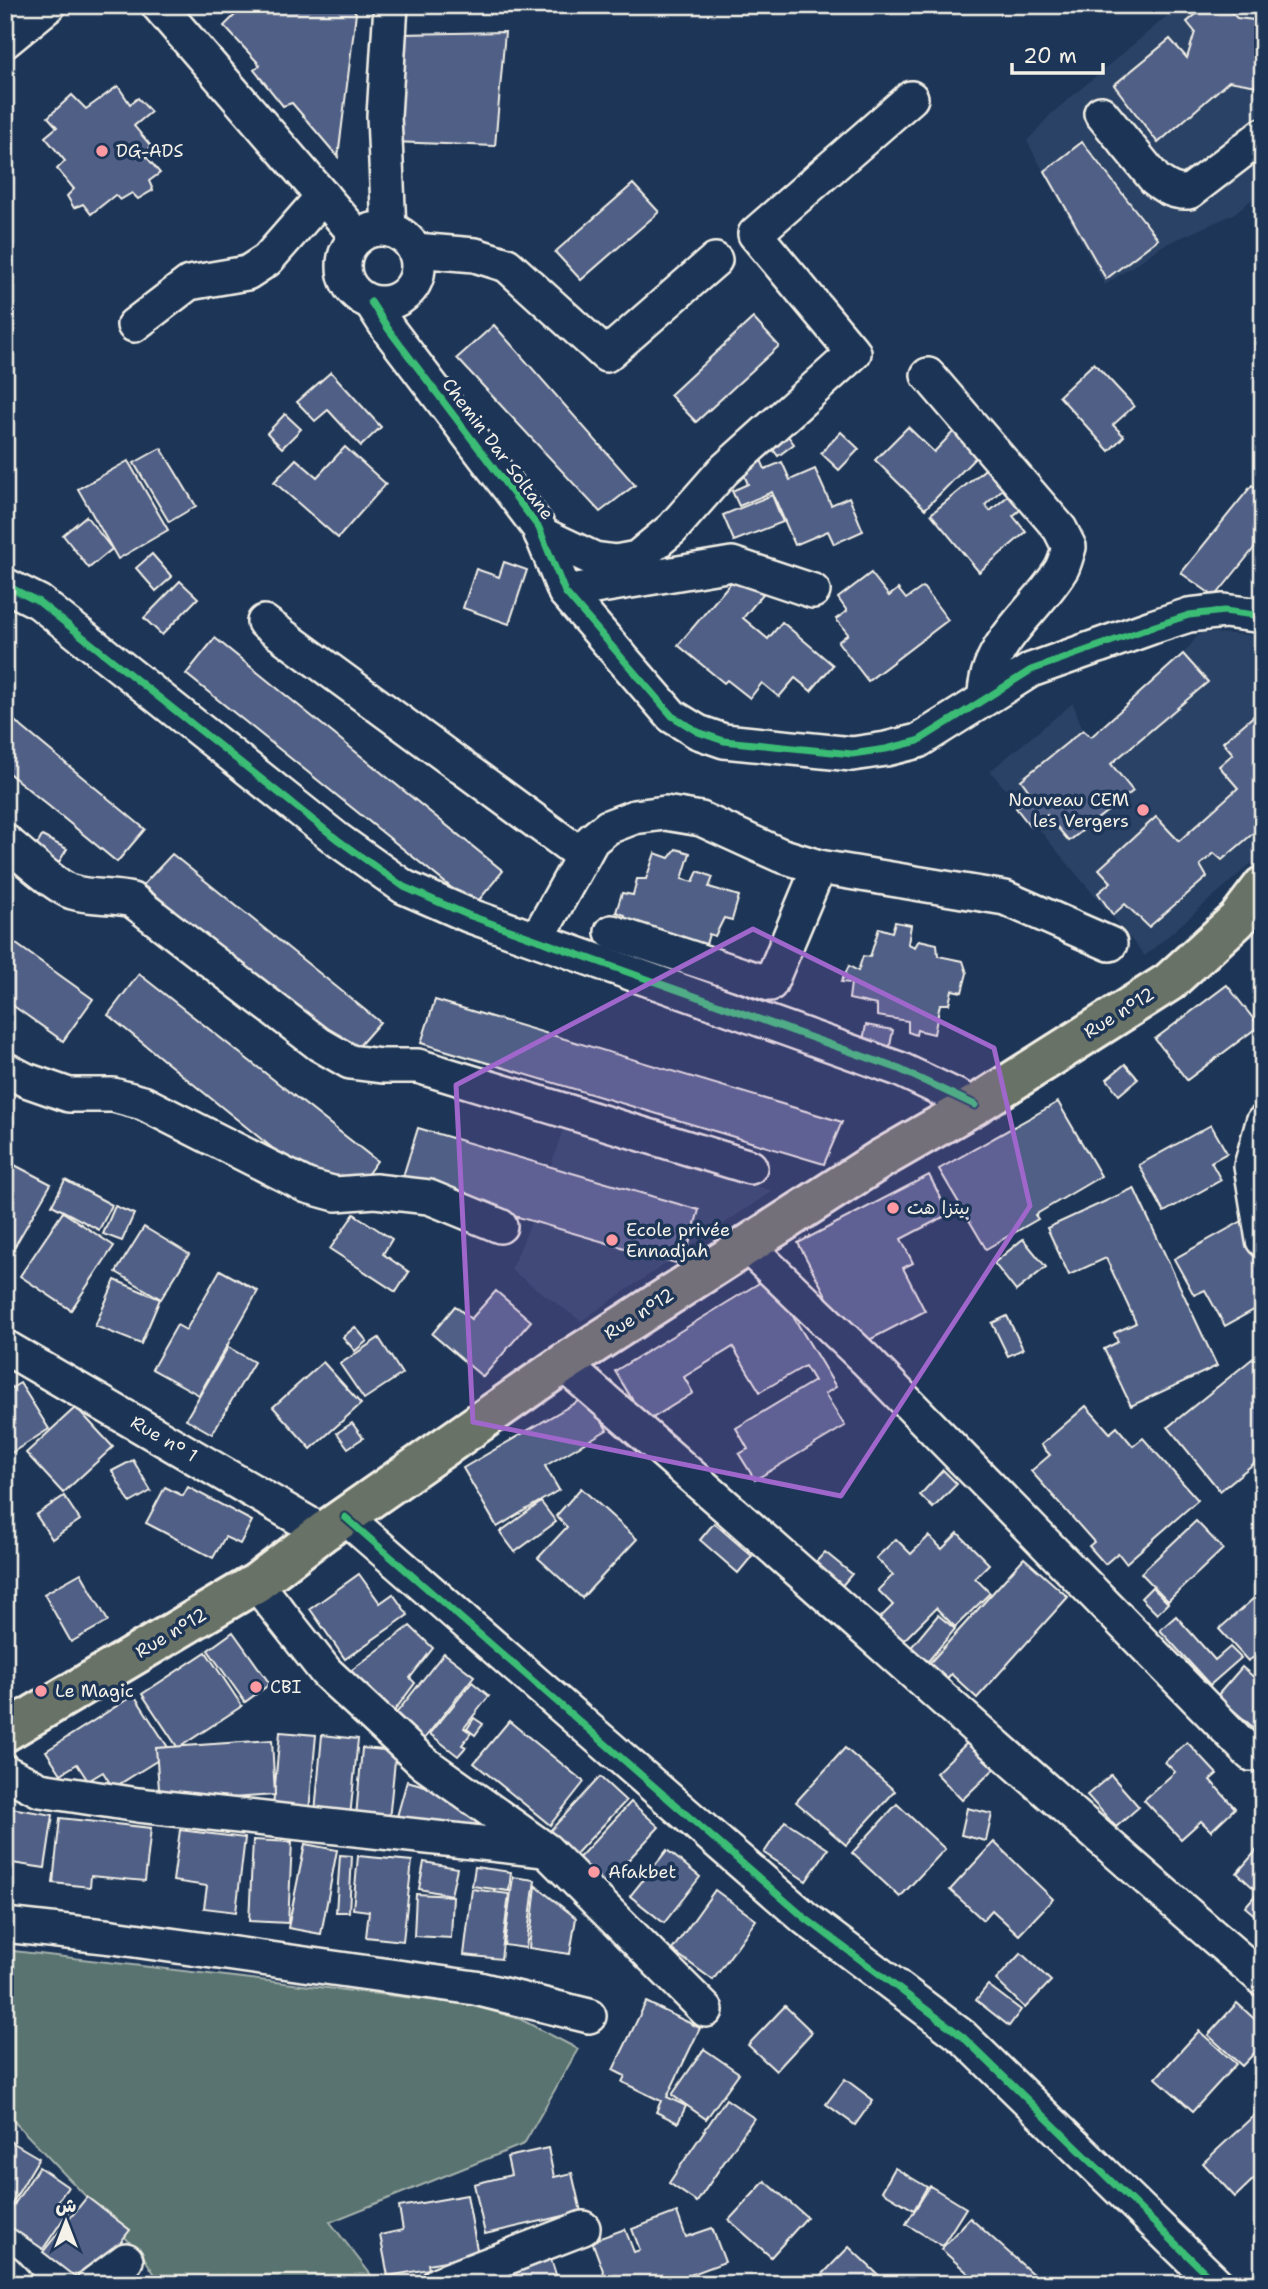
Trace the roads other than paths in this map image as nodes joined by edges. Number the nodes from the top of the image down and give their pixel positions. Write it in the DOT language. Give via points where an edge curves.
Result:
graph roads {
  1 [pos="49,5"];
  2 [pos="158,5"];
  3 [pos="391,5"];
  4 [pos="5,41"];
  5 [pos="911,98"];
  6 [pos="1101,113"];
  7 [pos="1263,135"];
  8 [pos="323,196"];
  9 [pos="373,233"];
  10 [pos="415,250"];
  11 [pos="715,260"];
  12 [pos="371,302"];
  13 [pos="134,325"];
  14 [pos="928,375"];
  15 [pos="541,534"];
  16 [pos="5,585"];
  17 [pos="813,591"];
  18 [pos="565,592"];
  19 [pos="1263,616"];
  20 [pos="264,622"];
  21 [pos="985,698"];
  22 [pos="5,841"];
  23 [pos="588,848"];
  24 [pos="819,867"];
  25 [pos="1263,886"];
  26 [pos="612,932"];
  27 [pos="537,939"];
  28 [pos="1110,944"];
  29 [pos="5,1069"];
  30 [pos="975,1105"];
  31 [pos="1263,1122"];
  32 [pos="750,1167"];
  33 [pos="500,1226"];
  34 [pos="1263,1241"];
  35 [pos="746,1245"];
  36 [pos="5,1347"];
  37 [pos="563,1363"];
  38 [pos="334,1525"];
  39 [pos="256,1583"];
  40 [pos="5,1732"];
  41 [pos="1251,1754"];
  42 [pos="5,1772"];
  43 [pos="546,1850"];
  44 [pos="5,1924"];
  45 [pos="1263,1979"];
  46 [pos="706,2010"];
  47 [pos="589,2016"];
  48 [pos="583,2228"];
  49 [pos="126,2260"];
  50 [pos="5,2272"];
  51 [pos="16,2284"];
  52 [pos="94,2284"];
  53 [pos="438,2284"];
  54 [pos="1217,2284"];
  1 -- 4 [label="street"];
  2 -- 8 [label="street"];
  3 -- 9 [label="street"];
  5 -- 15 [label="street" via="755,234 854,353 723,471 672,529 637,558 616,562 594,559"];
  6 -- 7 [label="street" via="1155,179 1180,193 1189,192"];
  8 -- 9 [label="street"];
  8 -- 13 [label="street" via="267,260 247,273 189,282"];
  9 -- 10 [label="street" via="408,241"];
  9 -- 12 [label="street" via="350,245 345,256 345,279 360,297"];
  10 -- 11 [label="street" via="475,255 507,265 606,355"];
  10 -- 12 [label="street" via="418,262 413,285 394,301"];
  12 -- 15 [label="street, Chemin Dar Soltane"];
  14 -- 21 [label="street" via="1060,529 1069,547 1062,568 989,667"];
  15 -- 18 [label="street, Chemin Dar Soltane"];
  16 -- 27 [label="street" via="39,603 404,887"];
  17 -- 18 [label="street" via="732,564"];
  18 -- 21 [label="street, Chemin Dar Soltane" via="671,716 724,741 852,754 886,749 918,741"];
  19 -- 21 [label="street, Chemin Dar Soltane" via="1224,611 1189,615 1031,670"];
  20 -- 23 [label="street"];
  22 -- 32 [label="street" via="69,892 132,900 319,1044 350,1062 418,1066"];
  23 -- 24 [label="street" via="608,827 634,817 665,813 701,820"];
  23 -- 27 [label="street"];
  24 -- 26 [label="street" via="770,984"];
  24 -- 28 [label="street" via="1005,898"];
  25 -- 30 [label="main road, Rue n°12" via="1237,920 1169,982"];
  27 -- 30 [label="street" via="899,1069"];
  29 -- 33 [label="street" via="69,1094 113,1094 144,1103 307,1186 336,1194 375,1191 429,1198"];
  30 -- 35 [label="main road, Rue n°12"];
  31 -- 34 [label="street" via="1251,1166"];
  35 -- 37 [label="main road, Rue n°12"];
  35 -- 41 [label="street" via="865,1359"];
  36 -- 38 [label="street, Rue n° 1"];
  37 -- 38 [label="main road, Rue n°12"];
  37 -- 45 [label="street" via="1113,1852"];
  38 -- 39 [label="main road, Rue n°12"];
  38 -- 54 [label="street, Rue n° 1" via="805,1918 963,2037"];
  39 -- 40 [label="main road, Rue n°12"];
  39 -- 43 [label="street" via="326,1672 414,1754"];
  42 -- 43 [label="street" via="40,1790 138,1805"];
  43 -- 46 [label="street"];
  44 -- 47 [label="street" via="475,1988"];
  48 -- 53 [label="street"];
  49 -- 52 [label="street"];
  50 -- 51 [label="street"];
}
